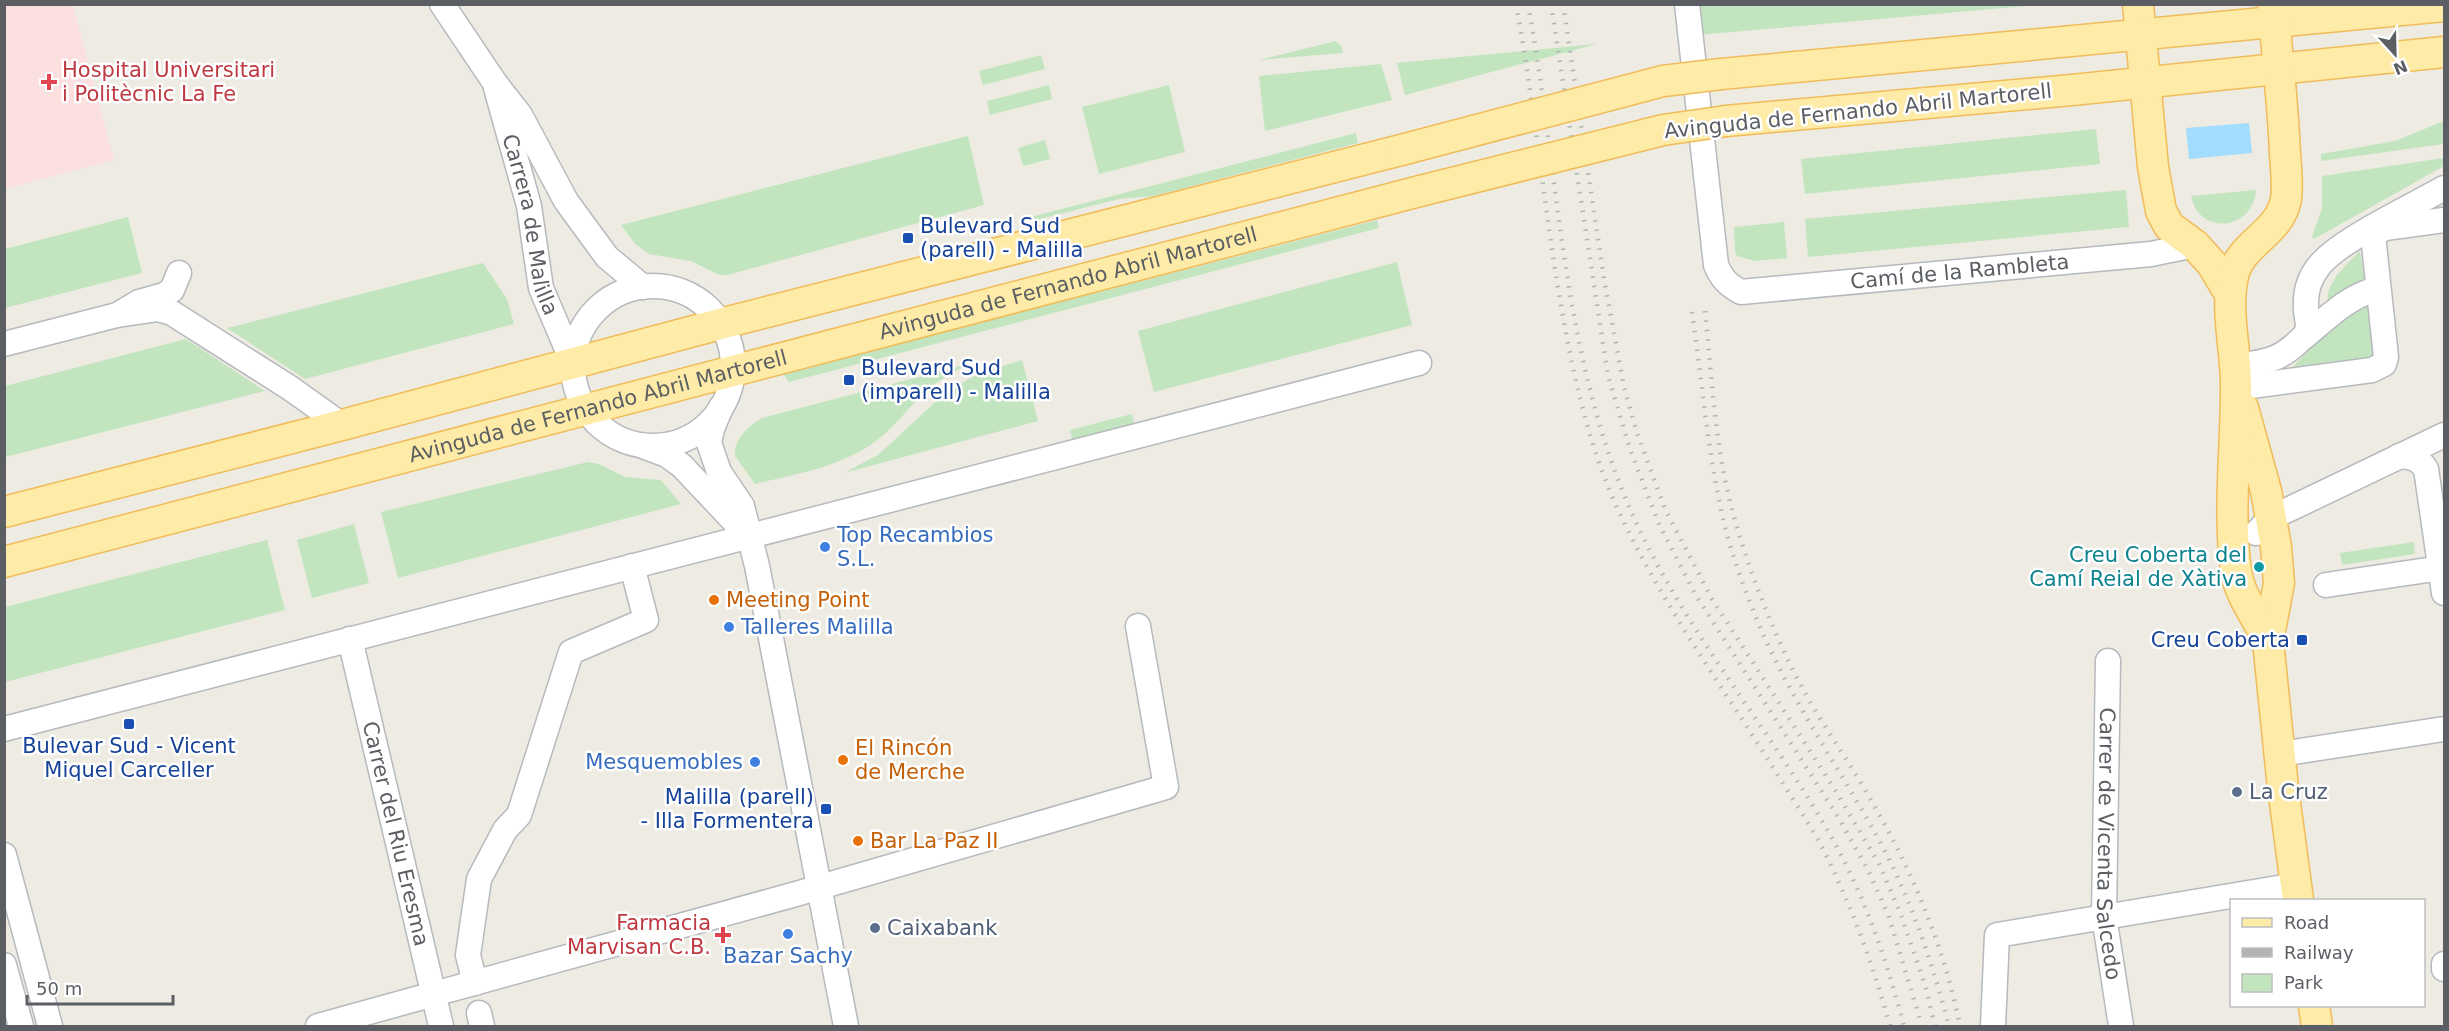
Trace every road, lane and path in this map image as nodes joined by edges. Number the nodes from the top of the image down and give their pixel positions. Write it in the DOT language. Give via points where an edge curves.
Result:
graph roads {
  1 [pos="442,4"];
  2 [pos="1687,4"];
  3 [pos="2138,4"];
  4 [pos="2445,6"];
  5 [pos="2273,13"];
  6 [pos="2140,35"];
  7 [pos="2445,52"];
  8 [pos="2279,68"];
  9 [pos="2146,82"];
  10 [pos="495,83"];
  11 [pos="2445,188"];
  12 [pos="2445,220"];
  13 [pos="2267,234"];
  14 [pos="2194,245"];
  15 [pos="179,273"];
  16 [pos="643,287"];
  17 [pos="2378,290"];
  18 [pos="2230,294"];
  19 [pos="117,315"];
  20 [pos="720,324"];
  21 [pos="2304,337"];
  22 [pos="4,344"];
  23 [pos="573,363"];
  24 [pos="1419,363"];
  25 [pos="732,372"];
  26 [pos="2236,377"];
  27 [pos="721,407"];
  28 [pos="586,410"];
  29 [pos="342,425"];
  30 [pos="2445,435"];
  31 [pos="636,444"];
  32 [pos="2399,456"];
  33 [pos="4,512"];
  34 [pos="2268,533"];
  35 [pos="749,537"];
  36 [pos="2236,555"];
  37 [pos="4,562"];
  38 [pos="632,566"];
  39 [pos="2441,568"];
  40 [pos="2279,583"];
  41 [pos="2326,585"];
  42 [pos="2241,589"];
  43 [pos="2445,593"];
  44 [pos="1138,626"];
  45 [pos="350,639"];
  46 [pos="2268,641"];
  47 [pos="2108,661"];
  48 [pos="4,729"];
  49 [pos="2445,729"];
  50 [pos="2280,754"];
  51 [pos="4,855"];
  52 [pos="820,887"];
  53 [pos="2297,893"];
  54 [pos="2247,899"];
  55 [pos="2230,901"];
  56 [pos="2104,916"];
  57 [pos="4,965"];
  58 [pos="475,983"];
  59 [pos="433,994"];
  60 [pos="2314,1007"];
  61 [pos="21,1026"];
  62 [pos="50,1026"];
  63 [pos="318,1026"];
  64 [pos="441,1026"];
  65 [pos="846,1026"];
  66 [pos="1993,1026"];
  67 [pos="2121,1026"];
  68 [pos="2317,1026"];
  1 -- 10 [label="street, Carrera de Malilla"];
  2 -- 14 [label="street, Camí de la Rambleta" via="1716,265 1727,284 1741,292 2151,254"];
  3 -- 6 [label="main road"];
  4 -- 5 [label="main road"];
  5 -- 6 [label="main road"];
  5 -- 8 [label="main road"];
  6 -- 9 [label="main road"];
  6 -- 20 [label="main road, bridge" via="1664,81"];
  7 -- 8 [label="main road, Avinguda de Fernando Abril Martorell"];
  8 -- 9 [label="main road, Avinguda de Fernando Abril Martorell"];
  8 -- 13 [label="main road" via="2286,199 2281,215"];
  9 -- 14 [label="main road" via="2161,211 2169,226"];
  9 -- 25 [label="main road, Avinguda de Fernando Abril Martorell, bridge" via="1663,130"];
  10 -- 16 [label="street, Carrera de Malilla" via="520,115 566,201 607,257"];
  10 -- 23 [label="street, Carrera de Malilla" via="529,206 541,288"];
  11 -- 21 [label="street" via="2356,238 2320,265 2306,294"];
  12 -- 17 [label="street" via="2385,228 2373,235"];
  13 -- 14 [label="main road" via="2231,247"];
  13 -- 18 [label="main road" via="2240,260"];
  14 -- 18 [label="main road" via="2212,264"];
  15 -- 19 [label="street" via="172,290"];
  16 -- 20 [label="street" via="669,288 693,297"];
  16 -- 23 [label="street" via="616,295 594,312 579,336"];
  17 -- 21 [label="street" via="2365,292 2342,305"];
  17 -- 26 [label="street" via="2386,357 2379,368"];
  18 -- 26 [label="main road"];
  19 -- 22 [label="street"];
  19 -- 29 [label="street" via="158,309 172,313"];
  20 -- 23 [label="main road"];
  20 -- 25 [label="street" via="730,346"];
  21 -- 26 [label="street" via="2278,358"];
  23 -- 28 [label="street" via="574,380"];
  23 -- 29 [label="main road"];
  24 -- 35 [label="street"];
  25 -- 27 [label="street"];
  25 -- 28 [label="main road, Avinguda de Fernando Abril Martorell"];
  26 -- 34 [label="main road" via="2253,437"];
  26 -- 36 [label="main road"];
  27 -- 31 [label="street" via="688,437 657,446"];
  27 -- 35 [label="street" via="709,443 719,472 742,506"];
  28 -- 31 [label="street" via="612,434"];
  28 -- 37 [label="main road, Avinguda de Fernando Abril Martorell"];
  29 -- 33 [label="main road"];
  30 -- 32 [label="street"];
  31 -- 35 [label="street" via="667,455 682,466"];
  32 -- 34 [label="street"];
  32 -- 39 [label="street" via="2411,457 2426,469"];
  34 -- 36 [label="main road" via="2244,540"];
  34 -- 40 [label="main road"];
  35 -- 38 [label="street"];
  35 -- 52 [label="street"];
  36 -- 42 [label="main road"];
  38 -- 45 [label="street"];
  38 -- 58 [label="street" via="646,620 571,652 519,815 505,830 479,879 468,955"];
  39 -- 41 [label="street"];
  39 -- 43 [label="street"];
  40 -- 42 [label="main road" via="2275,592 2262,602 2247,598"];
  40 -- 46 [label="main road"];
  42 -- 46 [label="main road"];
  44 -- 52 [label="street" via="1166,787"];
  45 -- 48 [label="street"];
  45 -- 59 [label="street, Carrer del Riu Eresma"];
  46 -- 50 [label="main road"];
  47 -- 56 [label="street, Carrer de Vicenta Salcedo"];
  49 -- 50 [label="street"];
  50 -- 53 [label="main road"];
  51 -- 62 [label="street"];
  52 -- 58 [label="street"];
  52 -- 65 [label="street"];
  53 -- 54 [label="street"];
  55 -- 56 [label="street"];
  56 -- 66 [label="street" via="1997,934"];
  56 -- 67 [label="street, Carrer de Vicenta Salcedo"];
  57 -- 61 [label="street"];
  58 -- 59 [label="street"];
  59 -- 63 [label="street"];
  59 -- 64 [label="street, Carrer del Riu Eresma"];
  60 -- 68 [label="main road"];
}
